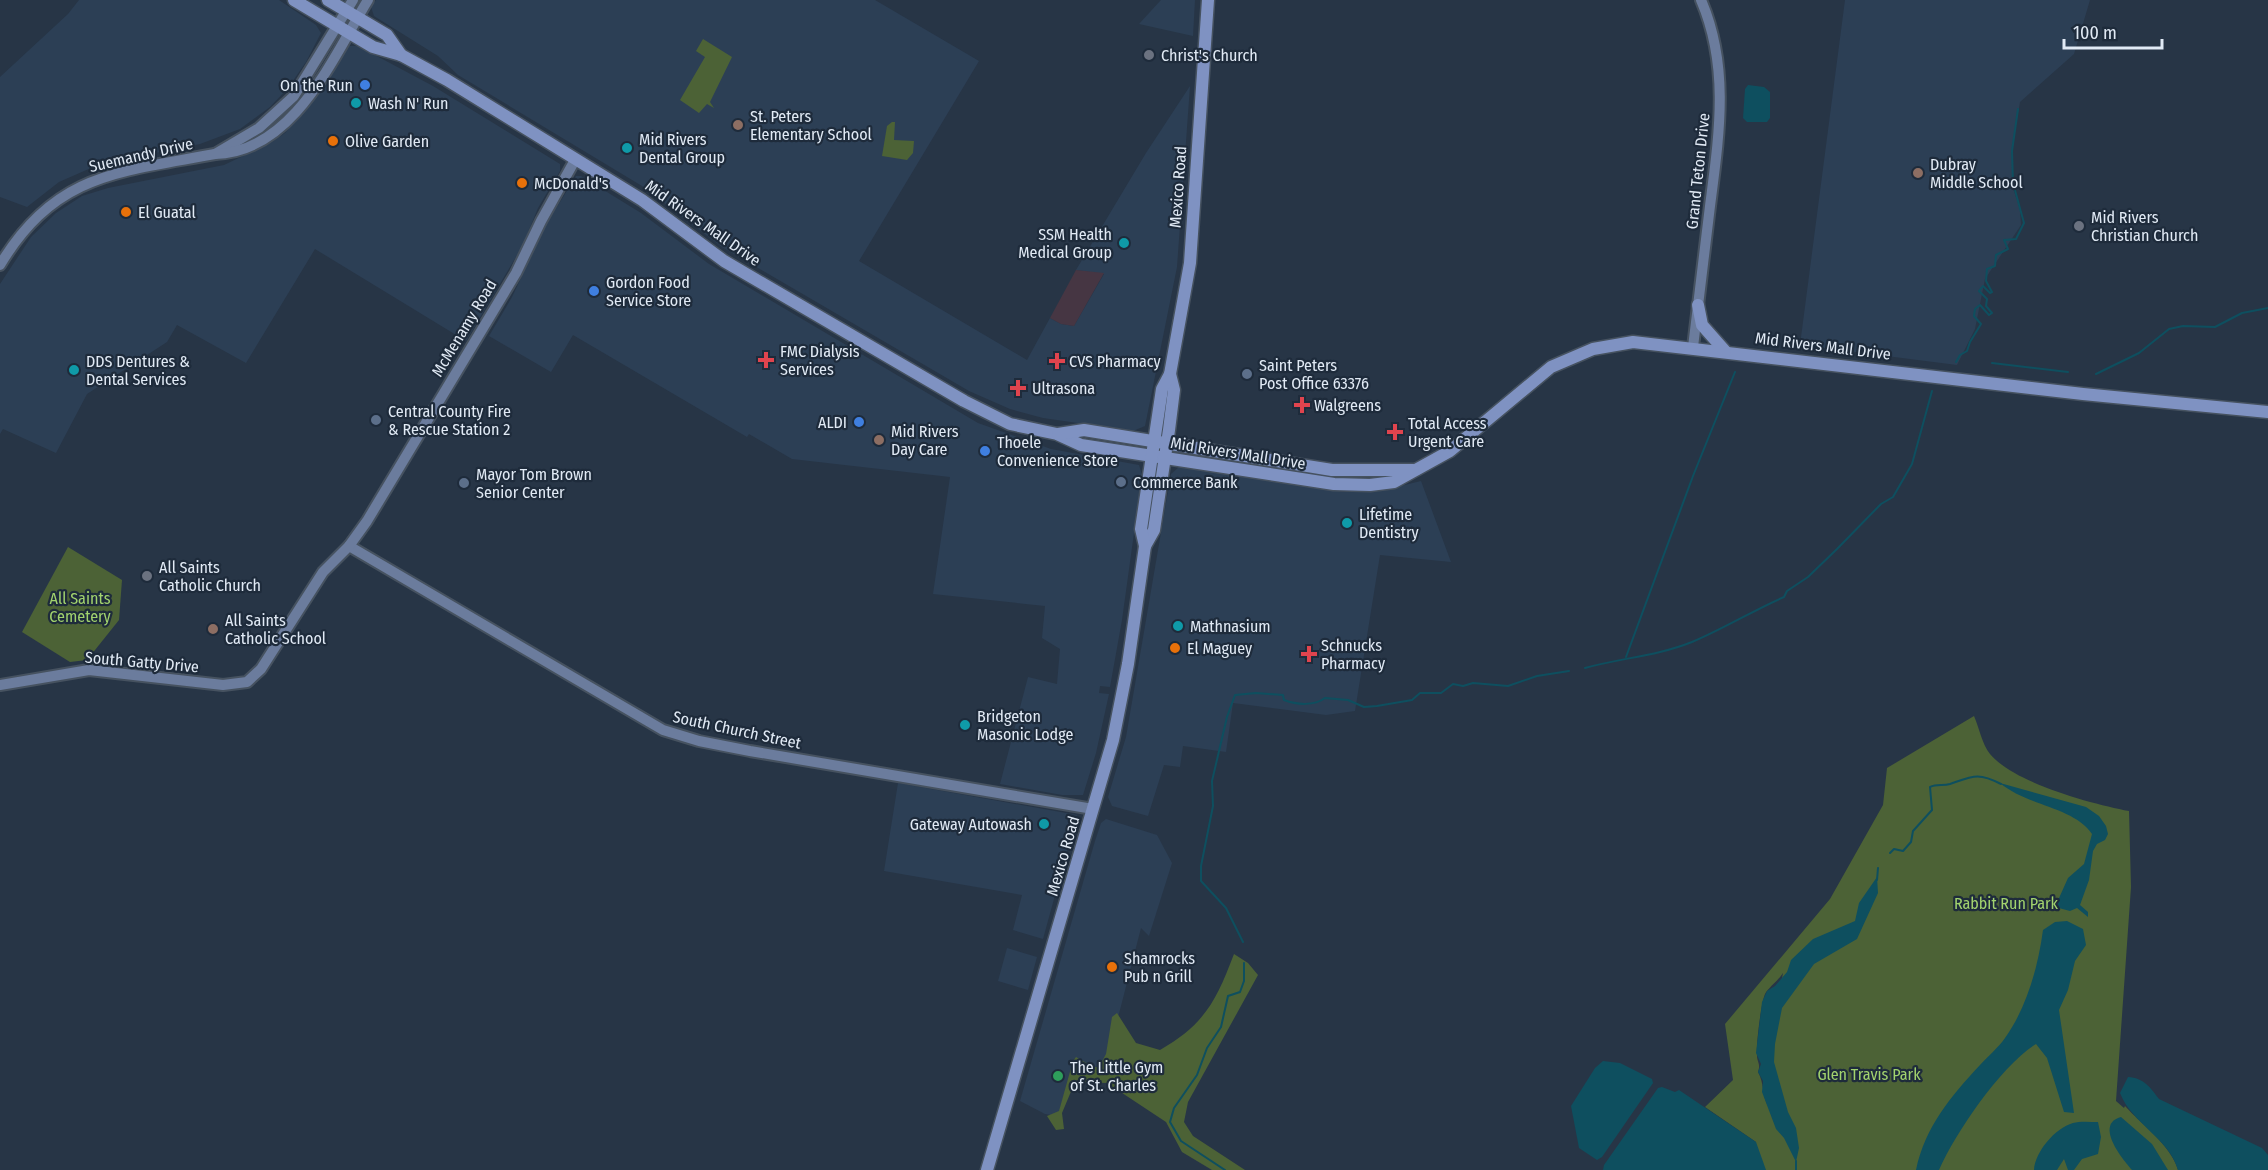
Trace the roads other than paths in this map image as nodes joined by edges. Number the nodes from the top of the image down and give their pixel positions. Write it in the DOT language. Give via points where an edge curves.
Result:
graph roads {
  1 [pos="294,0"];
  2 [pos="328,0"];
  3 [pos="353,0"];
  4 [pos="368,0"];
  5 [pos="1208,0"];
  6 [pos="1701,0"];
  7 [pos="352,14"];
  8 [pos="343,29"];
  9 [pos="401,55"];
  10 [pos="575,160"];
  11 [pos="0,265"];
  12 [pos="1698,305"];
  13 [pos="1693,347"];
  14 [pos="1725,351"];
  15 [pos="2268,412"];
  16 [pos="1057,434"];
  17 [pos="1161,442"];
  18 [pos="1158,457"];
  19 [pos="1413,470"];
  20 [pos="349,546"];
  21 [pos="247,682"];
  22 [pos="0,685"];
  23 [pos="1093,809"];
  24 [pos="987,1170"];
  1 -- 8 [label="main road, Mid Rivers Mall Drive"];
  2 -- 7 [label="main road, Mid Rivers Mall Drive"];
  3 -- 7 [label="street, Suemandy Drive"];
  4 -- 7 [label="street, Suemandy Drive"];
  5 -- 17 [label="main road, Mexico Road" via="1190,263 1170,374 1162,389"];
  6 -- 12 [label="street, Grand Teton Drive" via="1714,36 1721,92"];
  7 -- 8 [label="street, Suemandy Drive"];
  7 -- 9 [label="main road, Mid Rivers Mall Drive" via="387,35"];
  8 -- 9 [label="main road, Mid Rivers Mall Drive" via="378,50"];
  8 -- 11 [label="street, Suemandy Drive" via="309,96 259,142 230,154 116,173 79,186 31,221"];
  9 -- 10 [label="main road, Mid Rivers Mall Drive"];
  10 -- 16 [label="main road, Mid Rivers Mall Drive" via="642,200 724,261 974,406 1011,424"];
  10 -- 20 [label="street, McMenamy Road" via="516,273"];
  12 -- 13 [label="street, Grand Teton Drive"];
  12 -- 14 [label="main road" via="1702,325"];
  13 -- 14 [label="main road, Mid Rivers Mall Drive"];
  13 -- 19 [label="main road, Mid Rivers Mall Drive" via="1633,342 1573,356 1537,376 1450,451"];
  14 -- 15 [label="main road, Mid Rivers Mall Drive"];
  16 -- 17 [label="main road, Mid Rivers Mall Drive" via="1084,430"];
  16 -- 18 [label="main road, Mid Rivers Mall Drive" via="1081,445"];
  17 -- 18 [label="main road, Mexico Road"];
  17 -- 19 [label="main road, Mid Rivers Mall Drive" via="1339,470"];
  18 -- 19 [label="main road, Mid Rivers Mall Drive" via="1349,486 1394,482"];
  18 -- 23 [label="main road, Mexico Road" via="1154,530 1145,546 1120,713"];
  20 -- 21 [label="street, McMenamy Road" via="323,572 265,663"];
  20 -- 23 [label="street, South Church Street" via="663,730 750,751"];
  21 -- 22 [label="street, South Gatty Drive" via="223,685 89,670"];
  23 -- 24 [label="main road, Mexico Road"];
}
